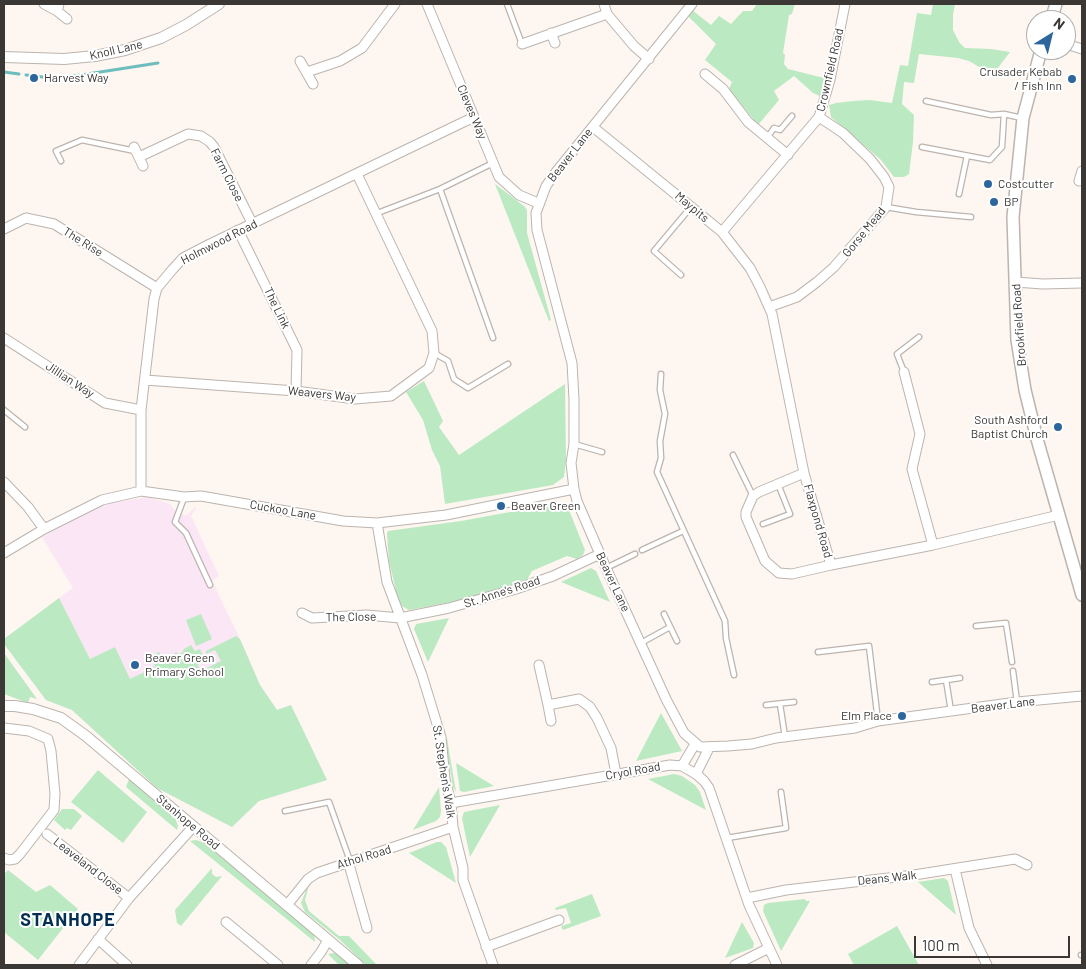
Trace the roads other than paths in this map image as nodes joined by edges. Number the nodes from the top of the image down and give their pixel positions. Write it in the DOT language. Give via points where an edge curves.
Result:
graph roads {
  1 [pos="44,4"];
  2 [pos="219,4"];
  3 [pos="396,4"];
  4 [pos="426,4"];
  5 [pos="507,4"];
  6 [pos="604,4"];
  7 [pos="692,4"];
  8 [pos="845,4"];
  9 [pos="58,8"];
  10 [pos="607,14"];
  11 [pos="67,19"];
  12 [pos="551,33"];
  13 [pos="555,43"];
  14 [pos="522,44"];
  15 [pos="4,57"];
  16 [pos="649,59"];
  17 [pos="300,60"];
  18 [pos="1038,60"];
  19 [pos="307,72"];
  20 [pos="705,74"];
  21 [pos="313,84"];
  22 [pos="926,101"];
  23 [pos="1004,114"];
  24 [pos="792,116"];
  25 [pos="474,117"];
  26 [pos="820,117"];
  27 [pos="1023,118"];
  28 [pos="593,127"];
  29 [pos="767,138"];
  30 [pos="922,147"];
  31 [pos="138,155"];
  32 [pos="788,155"];
  33 [pos="967,156"];
  34 [pos="61,162"];
  35 [pos="493,163"];
  36 [pos="1082,170"];
  37 [pos="357,174"];
  38 [pos="1079,181"];
  39 [pos="440,189"];
  40 [pos="959,194"];
  41 [pos="538,202"];
  42 [pos="691,206"];
  43 [pos="886,207"];
  44 [pos="376,214"];
  45 [pos="971,217"];
  46 [pos="253,225"];
  47 [pos="4,229"];
  48 [pos="238,230"];
  49 [pos="722,232"];
  50 [pos="681,275"];
  51 [pos="1015,282"];
  52 [pos="1082,283"];
  53 [pos="157,288"];
  54 [pos="769,307"];
  55 [pos="920,337"];
  56 [pos="4,338"];
  57 [pos="493,338"];
  58 [pos="434,353"];
  59 [pos="508,364"];
  60 [pos="904,372"];
  61 [pos="661,374"];
  62 [pos="144,380"];
  63 [pos="296,391"];
  64 [pos="4,410"];
  65 [pos="141,410"];
  66 [pos="25,427"];
  67 [pos="574,444"];
  68 [pos="602,452"];
  69 [pos="733,455"];
  70 [pos="804,473"];
  71 [pos="4,482"];
  72 [pos="778,484"];
  73 [pos="574,489"];
  74 [pos="140,491"];
  75 [pos="753,496"];
  76 [pos="184,497"];
  77 [pos="1059,515"];
  78 [pos="377,522"];
  79 [pos="763,524"];
  80 [pos="44,529"];
  81 [pos="683,531"];
  82 [pos="933,544"];
  83 [pos="642,550"];
  84 [pos="4,553"];
  85 [pos="600,554"];
  86 [pos="635,554"];
  87 [pos="831,565"];
  88 [pos="606,568"];
  89 [pos="1080,579"];
  90 [pos="210,585"];
  91 [pos="1082,595"];
  92 [pos="302,613"];
  93 [pos="664,614"];
  94 [pos="400,618"];
  95 [pos="976,626"];
  96 [pos="670,627"];
  97 [pos="677,641"];
  98 [pos="641,643"];
  99 [pos="818,652"];
  100 [pos="1012,662"];
  101 [pos="539,665"];
  102 [pos="1013,671"];
  103 [pos="734,675"];
  104 [pos="960,678"];
  105 [pos="946,680"];
  106 [pos="932,682"];
  107 [pos="1082,696"];
  108 [pos="794,702"];
  109 [pos="1017,702"];
  110 [pos="780,704"];
  111 [pos="548,705"];
  112 [pos="766,705"];
  113 [pos="4,706"];
  114 [pos="951,711"];
  115 [pos="878,721"];
  116 [pos="551,722"];
  117 [pos="4,728"];
  118 [pos="785,737"];
  119 [pos="695,744"];
  120 [pos="709,748"];
  121 [pos="682,766"];
  122 [pos="616,774"];
  123 [pos="696,774"];
  124 [pos="781,792"];
  125 [pos="451,803"];
  126 [pos="285,811"];
  127 [pos="193,827"];
  128 [pos="453,827"];
  129 [pos="47,834"];
  130 [pos="726,838"];
  131 [pos="4,858"];
  132 [pos="349,861"];
  133 [pos="1027,865"];
  134 [pos="954,869"];
  135 [pos="129,898"];
  136 [pos="747,898"];
  137 [pos="287,905"];
  138 [pos="559,920"];
  139 [pos="226,922"];
  140 [pos="367,928"];
  141 [pos="98,939"];
  142 [pos="328,940"];
  143 [pos="486,947"];
  144 [pos="769,948"];
  145 [pos="79,965"];
  146 [pos="127,965"];
  147 [pos="278,965"];
  148 [pos="311,965"];
  149 [pos="358,965"];
  150 [pos="493,965"];
  151 [pos="735,965"];
  152 [pos="777,965"];
  153 [pos="987,965"];
  1 -- 9 [label="street"];
  2 -- 15 [label="street, Knoll Lane" via="161,38 125,50 64,60"];
  3 -- 19 [label="street" via="362,48 340,61"];
  4 -- 25 [label="street, Cleves Way"];
  5 -- 14 [label="lane"];
  6 -- 10 [label="street"];
  7 -- 16 [label="street, Beaver Lane"];
  8 -- 26 [label="street, Crownfield Road"];
  9 -- 11 [label="street"];
  10 -- 12 [label="street"];
  10 -- 16 [label="street"];
  12 -- 13 [label="street"];
  12 -- 14 [label="street"];
  16 -- 28 [label="street, Beaver Lane"];
  17 -- 19 [label="street"];
  18 -- 27 [label="main road, Brookfield Road"];
  19 -- 21 [label="street"];
  20 -- 29 [label="street" via="723,89 748,122"];
  22 -- 23 [label="lane" via="991,115"];
  23 -- 27 [label="lane"];
  23 -- 33 [label="lane" via="1002,147 990,160"];
  24 -- 29 [label="lane" via="780,130 774,128"];
  25 -- 35 [label="street, Cleves Way"];
  25 -- 37 [label="street, Holmwood Road"];
  26 -- 32 [label="street, Crownfield Road"];
  26 -- 43 [label="street, Gorse Mead" via="843,133 884,177 888,187"];
  27 -- 51 [label="main road, Brookfield Road" via="1013,217"];
  28 -- 41 [label="street, Beaver Lane" via="546,186"];
  28 -- 42 [label="street, Maypits"];
  29 -- 32 [label="street"];
  30 -- 33 [label="lane"];
  31 -- 34 [label="lane" via="82,140 56,151"];
  31 -- 46 [label="street, Farm Close" via="188,134 201,136 214,147"];
  32 -- 49 [label="street, Crownfield Road"];
  33 -- 40 [label="lane"];
  35 -- 39 [label="lane"];
  35 -- 41 [label="street, Cleves Way" via="509,187"];
  36 -- 38 [label="street"];
  37 -- 44 [label="street"];
  37 -- 46 [label="street, Holmwood Road"];
  39 -- 44 [label="lane"];
  39 -- 57 [label="lane"];
  41 -- 67 [label="street, Beaver Lane" via="537,230 572,364"];
  42 -- 49 [label="street, Maypits"];
  42 -- 50 [label="lane" via="654,251"];
  43 -- 45 [label="lane"];
  43 -- 54 [label="street, Gorse Mead" via="817,282 797,297"];
  44 -- 58 [label="street" via="432,331"];
  46 -- 48 [label="street, Holmwood Road"];
  47 -- 53 [label="street, The Rise" via="26,218 54,224"];
  48 -- 53 [label="street, Holmwood Road" via="183,258"];
  48 -- 63 [label="street, The Link" via="297,350"];
  49 -- 54 [label="street, Maypits" via="750,268"];
  51 -- 52 [label="street"];
  51 -- 77 [label="main road, Brookfield Road" via="1017,340 1025,390"];
  53 -- 62 [label="street, Holmwood Road"];
  54 -- 70 [label="street, Flaxpond Road"];
  55 -- 60 [label="lane" via="897,354"];
  56 -- 65 [label="street, Jillian Way" via="105,403"];
  58 -- 59 [label="lane" via="448,361 454,379 468,388"];
  58 -- 63 [label="street, Weavers Way" via="429,368 391,396 355,399"];
  60 -- 82 [label="street" via="920,434 912,469"];
  61 -- 81 [label="lane" via="660,390 665,414 657,472"];
  62 -- 63 [label="street, Weavers Way"];
  62 -- 65 [label="street, Holmwood Road"];
  64 -- 66 [label="lane"];
  65 -- 74 [label="street, Holmwood Road"];
  67 -- 68 [label="lane"];
  67 -- 73 [label="street, Beaver Lane" via="571,463"];
  69 -- 75 [label="lane"];
  70 -- 72 [label="street"];
  70 -- 87 [label="street, Flaxpond Road"];
  71 -- 80 [label="street"];
  72 -- 75 [label="street"];
  72 -- 79 [label="lane" via="790,514"];
  73 -- 78 [label="street, Cuckoo Lane" via="446,515"];
  73 -- 85 [label="street, Beaver Lane"];
  74 -- 76 [label="street, Cuckoo Lane"];
  74 -- 80 [label="street, Cuckoo Lane" via="102,500"];
  75 -- 87 [label="street" via="746,517 771,568 779,573 792,574"];
  76 -- 78 [label="street, Cuckoo Lane" via="201,496 342,521"];
  76 -- 90 [label="lane" via="175,522 186,533"];
  77 -- 82 [label="street, Flaxpond Road"];
  77 -- 89 [label="main road, Brookfield Road"];
  78 -- 94 [label="street, St. Stephen's Walk" via="387,582"];
  80 -- 84 [label="street, Cuckoo Lane"];
  81 -- 83 [label="lane"];
  81 -- 103 [label="lane" via="724,621"];
  82 -- 87 [label="street, Flaxpond Road"];
  85 -- 88 [label="street, Beaver Lane"];
  85 -- 94 [label="street, St. Anne's Road" via="516,589"];
  86 -- 88 [label="lane"];
  88 -- 98 [label="street, Beaver Lane"];
  89 -- 91 [label="main road, Brookfield Road"];
  92 -- 94 [label="street, The Close" via="312,618"];
  93 -- 96 [label="lane"];
  94 -- 125 [label="street, St. Stephen's Walk" via="422,674 441,737"];
  95 -- 100 [label="lane" via="1006,623"];
  96 -- 97 [label="lane"];
  96 -- 98 [label="lane"];
  98 -- 119 [label="street, Beaver Lane" via="684,733"];
  99 -- 115 [label="lane" via="869,646"];
  101 -- 111 [label="street"];
  102 -- 109 [label="lane"];
  104 -- 105 [label="lane"];
  105 -- 106 [label="lane"];
  105 -- 114 [label="lane"];
  107 -- 109 [label="street, Beaver Lane"];
  108 -- 110 [label="lane"];
  109 -- 114 [label="street, Beaver Lane"];
  110 -- 112 [label="lane"];
  110 -- 118 [label="lane"];
  111 -- 116 [label="street"];
  111 -- 122 [label="street" via="579,699 590,707 611,748"];
  113 -- 127 [label="street, Stanhope Road" via="33,709 61,718 117,761"];
  114 -- 115 [label="street, Beaver Lane"];
  115 -- 118 [label="street, Beaver Lane" via="854,728"];
  117 -- 131 [label="street" via="29,731 48,739 55,794 54,810 20,854 15,859"];
  118 -- 120 [label="street, Beaver Lane"];
  119 -- 120 [label="street, Beaver Lane"];
  119 -- 121 [label="street"];
  120 -- 123 [label="street"];
  121 -- 122 [label="street, Cryol Road"];
  121 -- 123 [label="street"];
  122 -- 125 [label="street, Cryol Road"];
  123 -- 130 [label="street" via="709,788"];
  124 -- 130 [label="lane" via="786,828"];
  125 -- 128 [label="street, St. Stephen's Walk"];
  126 -- 132 [label="lane" via="329,802"];
  127 -- 135 [label="street, Leaveland Close"];
  127 -- 137 [label="street, Stanhope Road"];
  128 -- 132 [label="street, Athol Road"];
  128 -- 143 [label="street, St. Stephen's Walk" via="463,880"];
  129 -- 135 [label="street, Leaveland Close"];
  130 -- 136 [label="street"];
  132 -- 137 [label="street, Athol Road" via="326,868 308,879"];
  132 -- 140 [label="street"];
  133 -- 134 [label="street, Deans Walk" via="1015,859"];
  134 -- 136 [label="street, Deans Walk" via="786,890"];
  134 -- 153 [label="street" via="969,928"];
  135 -- 141 [label="street, Leaveland Close"];
  136 -- 144 [label="street"];
  137 -- 142 [label="street, Stanhope Road"];
  138 -- 143 [label="street"];
  139 -- 147 [label="street"];
  141 -- 145 [label="street, Leaveland Close"];
  141 -- 146 [label="street"];
  142 -- 148 [label="street"];
  142 -- 149 [label="street, Stanhope Road"];
  143 -- 150 [label="street, St. Stephen's Walk"];
  144 -- 151 [label="street"];
  144 -- 152 [label="street"];
}
